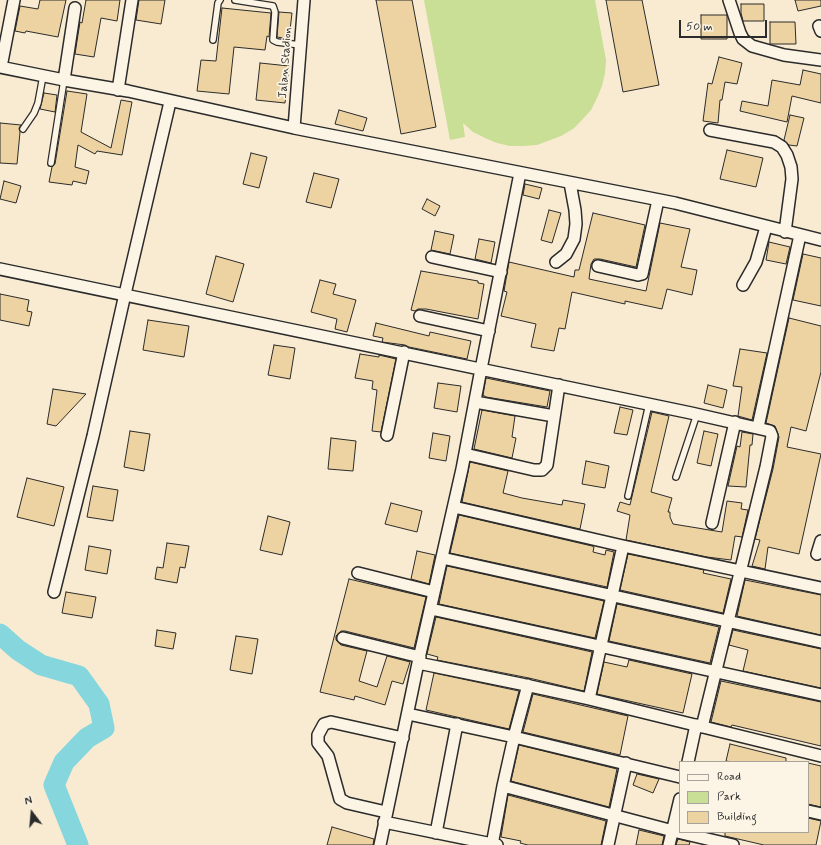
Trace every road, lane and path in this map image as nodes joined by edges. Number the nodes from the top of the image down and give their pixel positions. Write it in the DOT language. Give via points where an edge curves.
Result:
graph roads {
  1 [pos="14,0"];
  2 [pos="132,0"];
  3 [pos="220,0"];
  4 [pos="235,0"];
  5 [pos="304,0"];
  6 [pos="729,0"];
  7 [pos="75,8"];
  8 [pos="213,40"];
  9 [pos="300,45"];
  10 [pos="821,60"];
  11 [pos="0,67"];
  12 [pos="42,76"];
  13 [pos="64,80"];
  14 [pos="118,90"];
  15 [pos="170,102"];
  16 [pos="294,128"];
  17 [pos="23,129"];
  18 [pos="710,130"];
  19 [pos="51,163"];
  20 [pos="520,173"];
  21 [pos="570,183"];
  22 [pos="658,200"];
  23 [pos="766,227"];
  24 [pos="786,232"];
  25 [pos="800,235"];
  26 [pos="821,240"];
  27 [pos="432,257"];
  28 [pos="556,262"];
  29 [pos="598,266"];
  30 [pos="0,269"];
  31 [pos="501,272"];
  32 [pos="743,285"];
  33 [pos="124,294"];
  34 [pos="420,316"];
  35 [pos="489,332"];
  36 [pos="404,352"];
  37 [pos="481,369"];
  38 [pos="559,385"];
  39 [pos="475,402"];
  40 [pos="649,404"];
  41 [pos="697,414"];
  42 [pos="554,416"];
  43 [pos="735,422"];
  44 [pos="758,427"];
  45 [pos="386,435"];
  46 [pos="465,454"];
  47 [pos="676,476"];
  48 [pos="628,496"];
  49 [pos="454,507"];
  50 [pos="712,523"];
  51 [pos="821,541"];
  52 [pos="623,546"];
  53 [pos="817,554"];
  54 [pos="442,558"];
  55 [pos="741,571"];
  56 [pos="358,573"];
  57 [pos="821,588"];
  58 [pos="54,592"];
  59 [pos="434,592"];
  60 [pos="613,597"];
  61 [pos="431,609"];
  62 [pos="727,621"];
  63 [pos="343,638"];
  64 [pos="821,642"];
  65 [pos="601,647"];
  66 [pos="419,660"];
  67 [pos="714,672"];
  68 [pos="528,685"];
  69 [pos="821,695"];
  70 [pos="589,699"];
  71 [pos="408,714"];
  72 [pos="457,724"];
  73 [pos="699,726"];
  74 [pos="514,737"];
  75 [pos="403,738"];
  76 [pos="821,756"];
  77 [pos="688,761"];
  78 [pos="626,763"];
  79 [pos="679,777"];
  80 [pos="503,786"];
  81 [pos="679,804"];
  82 [pos="809,811"];
  83 [pos="821,814"];
  84 [pos="615,815"];
  85 [pos="385,817"];
  86 [pos="673,831"];
  87 [pos="679,832"];
  88 [pos="436,833"];
  89 [pos="682,833"];
  90 [pos="380,845"];
  91 [pos="494,845"];
  92 [pos="608,845"];
  93 [pos="669,845"];
  94 [pos="733,845"];
  1 -- 11 [label="street"];
  2 -- 14 [label="street"];
  3 -- 8 [label="lane"];
  4 -- 9 [label="lane" via="272,6 275,12 273,40"];
  5 -- 9 [label="street, Jalan Stadion"];
  6 -- 10 [label="street" via="740,33 752,46 784,55"];
  7 -- 13 [label="street"];
  9 -- 16 [label="street, Jalan Stadion"];
  11 -- 12 [label="street"];
  12 -- 13 [label="street"];
  12 -- 17 [label="lane" via="38,103"];
  13 -- 14 [label="street"];
  13 -- 19 [label="lane"];
  14 -- 15 [label="street"];
  15 -- 16 [label="street"];
  15 -- 33 [label="street"];
  16 -- 20 [label="street"];
  18 -- 24 [label="street" via="774,142 788,155 792,179"];
  20 -- 21 [label="street"];
  20 -- 31 [label="street"];
  21 -- 22 [label="street"];
  21 -- 28 [label="street" via="576,210 574,239 566,254"];
  22 -- 23 [label="street"];
  22 -- 29 [label="street" via="642,274"];
  23 -- 24 [label="street"];
  23 -- 32 [label="street" via="756,262"];
  24 -- 25 [label="street"];
  25 -- 26 [label="street"];
  25 -- 44 [label="street"];
  27 -- 31 [label="street"];
  30 -- 33 [label="street"];
  31 -- 35 [label="street"];
  33 -- 36 [label="street"];
  33 -- 58 [label="street" via="93,436"];
  34 -- 35 [label="street"];
  35 -- 37 [label="street"];
  36 -- 37 [label="street"];
  36 -- 45 [label="street"];
  37 -- 38 [label="street"];
  37 -- 39 [label="street"];
  38 -- 40 [label="street"];
  38 -- 42 [label="street"];
  39 -- 42 [label="street"];
  39 -- 46 [label="street"];
  40 -- 41 [label="street"];
  40 -- 48 [label="lane"];
  41 -- 43 [label="street"];
  41 -- 47 [label="lane"];
  42 -- 46 [label="street" via="547,465 542,470"];
  43 -- 44 [label="street"];
  43 -- 50 [label="street"];
  44 -- 55 [label="street" via="770,431 772,436"];
  46 -- 49 [label="street"];
  49 -- 52 [label="street"];
  49 -- 54 [label="street"];
  51 -- 53 [label="street"];
  52 -- 55 [label="street"];
  52 -- 60 [label="street"];
  54 -- 59 [label="street"];
  54 -- 60 [label="street"];
  55 -- 57 [label="street"];
  55 -- 62 [label="street"];
  56 -- 59 [label="street"];
  59 -- 61 [label="street"];
  60 -- 62 [label="street"];
  60 -- 65 [label="street"];
  61 -- 65 [label="street"];
  61 -- 66 [label="street"];
  62 -- 64 [label="street"];
  62 -- 67 [label="street"];
  63 -- 66 [label="street"];
  65 -- 67 [label="street"];
  65 -- 70 [label="street"];
  66 -- 68 [label="street"];
  66 -- 71 [label="street"];
  67 -- 69 [label="street"];
  67 -- 73 [label="street"];
  68 -- 70 [label="street"];
  68 -- 74 [label="street"];
  70 -- 73 [label="street"];
  71 -- 72 [label="street"];
  71 -- 75 [label="street"];
  72 -- 74 [label="street"];
  72 -- 88 [label="street"];
  73 -- 76 [label="street"];
  73 -- 77 [label="street"];
  74 -- 78 [label="street"];
  74 -- 80 [label="street"];
  75 -- 85 [label="street"];
  75 -- 85 [label="street" via="331,722 324,724 318,735 318,743 328,756 342,801"];
  78 -- 79 [label="street"];
  78 -- 84 [label="street"];
  80 -- 84 [label="street"];
  80 -- 91 [label="street"];
  81 -- 86 [label="street"];
  82 -- 83 [label="street"];
  84 -- 86 [label="street"];
  84 -- 92 [label="street"];
  85 -- 88 [label="street"];
  85 -- 90 [label="street"];
  86 -- 87 [label="street"];
  86 -- 93 [label="street"];
  88 -- 91 [label="street"];
  89 -- 94 [label="street"];
}
